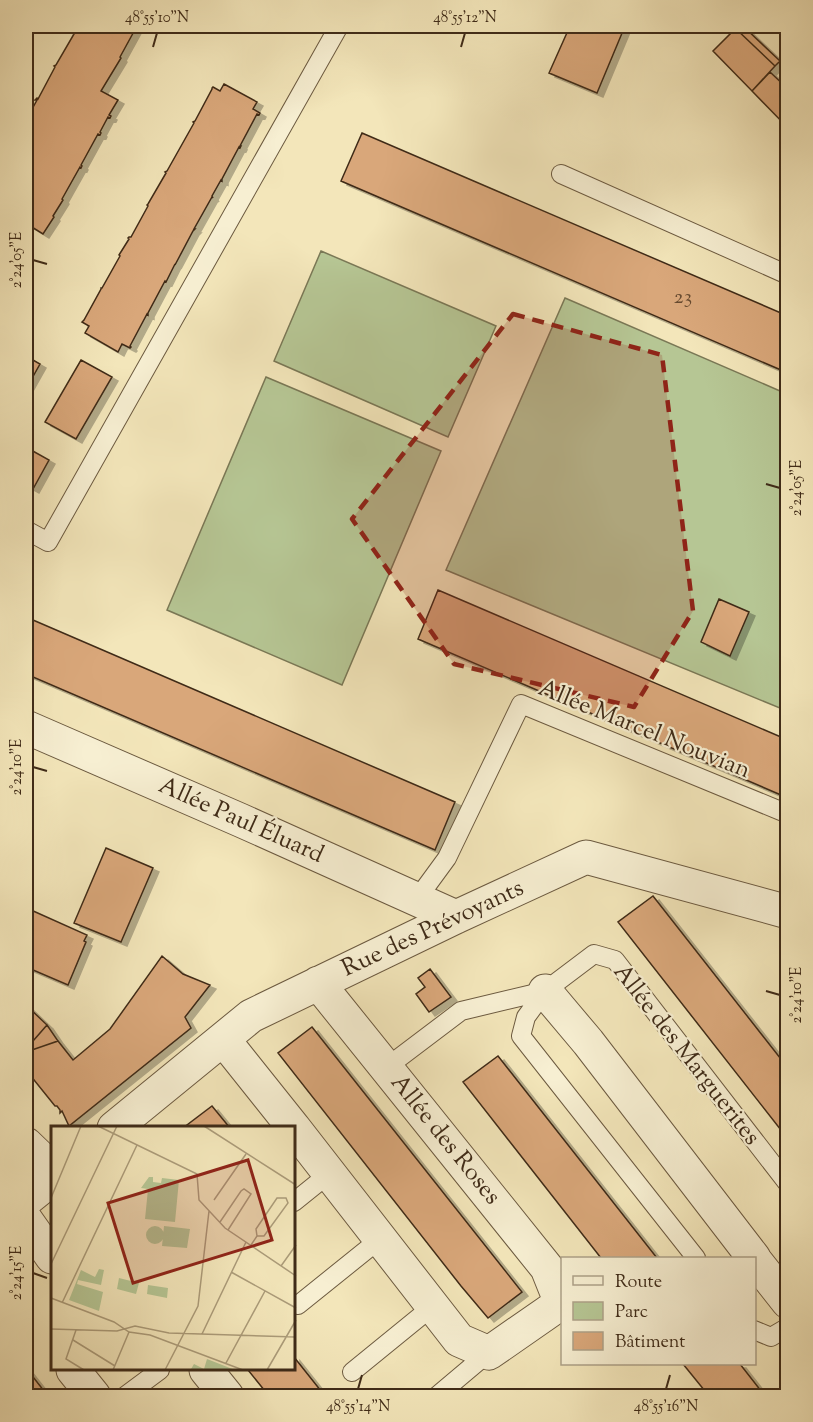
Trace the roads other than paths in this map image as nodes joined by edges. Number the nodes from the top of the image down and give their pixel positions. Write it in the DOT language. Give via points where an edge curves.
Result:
graph roads {
  1 [pos="339,26"];
  2 [pos="561,174"];
  3 [pos="788,275"];
  4 [pos="26,530"];
  5 [pos="26,727"];
  6 [pos="788,813"];
  7 [pos="417,899"];
  8 [pos="788,912"];
  9 [pos="456,917"];
  10 [pos="318,983"];
  11 [pos="545,991"];
  12 [pos="223,1039"];
  13 [pos="387,1067"];
  14 [pos="116,1126"];
  15 [pos="292,1126"];
  16 [pos="296,1130"];
  17 [pos="26,1144"];
  18 [pos="51,1168"];
  19 [pos="330,1173"];
  20 [pos="51,1180"];
  21 [pos="788,1184"];
  22 [pos="26,1200"];
  23 [pos="296,1200"];
  24 [pos="26,1220"];
  25 [pos="380,1239"];
  26 [pos="51,1256"];
  27 [pos="695,1257"];
  28 [pos="752,1257"];
  29 [pos="756,1262"];
  30 [pos="788,1302"];
  31 [pos="561,1303"];
  32 [pos="298,1305"];
  33 [pos="433,1306"];
  34 [pos="788,1327"];
  35 [pos="756,1331"];
  36 [pos="488,1353"];
  37 [pos="74,1371"];
  38 [pos="159,1371"];
  39 [pos="207,1371"];
  40 [pos="352,1372"];
  41 [pos="94,1396"];
  42 [pos="125,1396"];
  43 [pos="227,1396"];
  44 [pos="437,1396"];
  1 -- 4 [label="lane" via="48,542"];
  2 -- 3 [label="lane"];
  5 -- 7 [label="street, Allée Paul Éluard"];
  6 -- 7 [label="lane, Allée Marcel Nouvian" via="521,704 447,858"];
  7 -- 9 [label="street, Allée Paul Éluard"];
  8 -- 9 [label="street, Rue des Prévoyants" via="586,857"];
  9 -- 10 [label="street, Rue des Prévoyants"];
  10 -- 12 [label="street, Rue des Prévoyants" via="251,1016"];
  10 -- 13 [label="street, Allée des Roses"];
  11 -- 13 [label="lane, Allée des Marguerites" via="460,1011"];
  11 -- 21 [label="lane, Allée des Marguerites" via="594,954 615,960"];
  11 -- 27 [label="lane, Allée des Marguerites" via="526,1017 521,1036"];
  11 -- 28 [label="street"];
  12 -- 14 [label="street, Rue des Prévoyants"];
  12 -- 15 [label="street"];
  13 -- 31 [label="street, Allée des Roses" via="547,1268"];
  16 -- 19 [label="street"];
  17 -- 18 [label="street"];
  19 -- 23 [label="lane"];
  19 -- 25 [label="street"];
  20 -- 22 [label="street"];
  24 -- 26 [label="street"];
  25 -- 32 [label="lane"];
  25 -- 33 [label="street"];
  29 -- 30 [label="street"];
  31 -- 36 [label="street"];
  33 -- 36 [label="street" via="459,1340"];
  33 -- 40 [label="lane"];
  34 -- 35 [label="lane" via="771,1337"];
  36 -- 44 [label="lane"];
  37 -- 41 [label="street"];
  38 -- 42 [label="lane"];
  39 -- 43 [label="street"];
}
